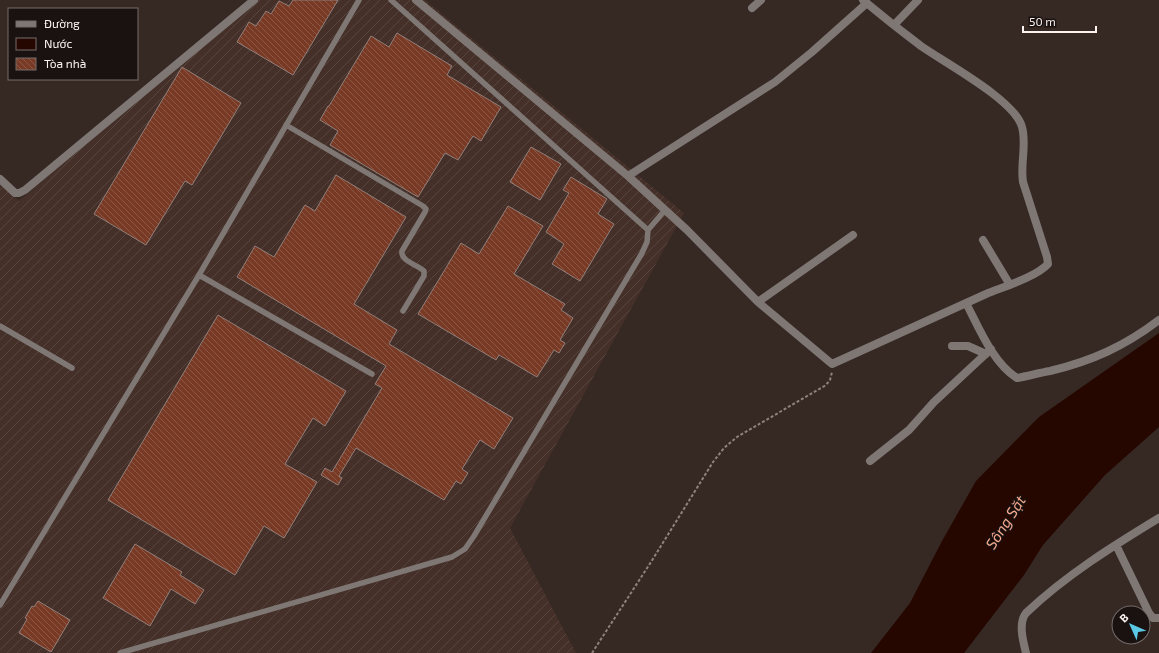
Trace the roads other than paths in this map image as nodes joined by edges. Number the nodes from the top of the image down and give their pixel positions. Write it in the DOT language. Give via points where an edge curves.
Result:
graph roads {
  1 [pos="359,0"];
  2 [pos="391,0"];
  3 [pos="416,0"];
  4 [pos="761,0"];
  5 [pos="918,0"];
  6 [pos="251,1"];
  7 [pos="865,1"];
  8 [pos="752,8"];
  9 [pos="894,25"];
  10 [pos="286,125"];
  11 [pos="628,176"];
  12 [pos="0,179"];
  13 [pos="664,210"];
  14 [pos="648,230"];
  15 [pos="853,235"];
  16 [pos="983,240"];
  17 [pos="199,275"];
  18 [pos="1010,285"];
  19 [pos="758,302"];
  20 [pos="966,303"];
  21 [pos="403,311"];
  22 [pos="1159,320"];
  23 [pos="0,326"];
  24 [pos="952,346"];
  25 [pos="988,352"];
  26 [pos="72,368"];
  27 [pos="372,374"];
  28 [pos="870,461"];
  29 [pos="1159,518"];
  30 [pos="1116,545"];
  31 [pos="0,605"];
  32 [pos="1159,618"];
  33 [pos="120,653"];
  34 [pos="1026,653"];
  1 -- 10 [label="lane"];
  2 -- 14 [label="lane"];
  3 -- 11 [label="street"];
  4 -- 8 [label="street"];
  5 -- 9 [label="street"];
  6 -- 12 [label="street" via="25,190 15,193"];
  7 -- 9 [label="street"];
  7 -- 11 [label="street" via="812,52 775,82"];
  9 -- 18 [label="street" via="995,95 1011,109 1022,126 1024,136 1021,172 1048,264"];
  10 -- 17 [label="lane"];
  10 -- 21 [label="lane" via="426,209 401,255 424,271 424,276"];
  11 -- 13 [label="street"];
  13 -- 14 [label="lane"];
  13 -- 19 [label="street"];
  14 -- 33 [label="lane" via="647,242 642,253 465,549 452,557"];
  15 -- 19 [label="street"];
  16 -- 18 [label="street"];
  17 -- 27 [label="lane"];
  17 -- 31 [label="lane"];
  18 -- 20 [label="street"];
  19 -- 20 [label="street" via="832,364"];
  20 -- 25 [label="street"];
  22 -- 25 [label="street" via="1145,332 1105,354 1026,377 1017,378 1012,375"];
  23 -- 26 [label="lane"];
  24 -- 25 [label="street" via="968,346"];
  25 -- 28 [label="street" via="934,402 909,430"];
  29 -- 30 [label="street"];
  30 -- 32 [label="street" via="1149,613 1154,618"];
  30 -- 34 [label="street" via="1069,577 1026,613 1022,627"];
}
